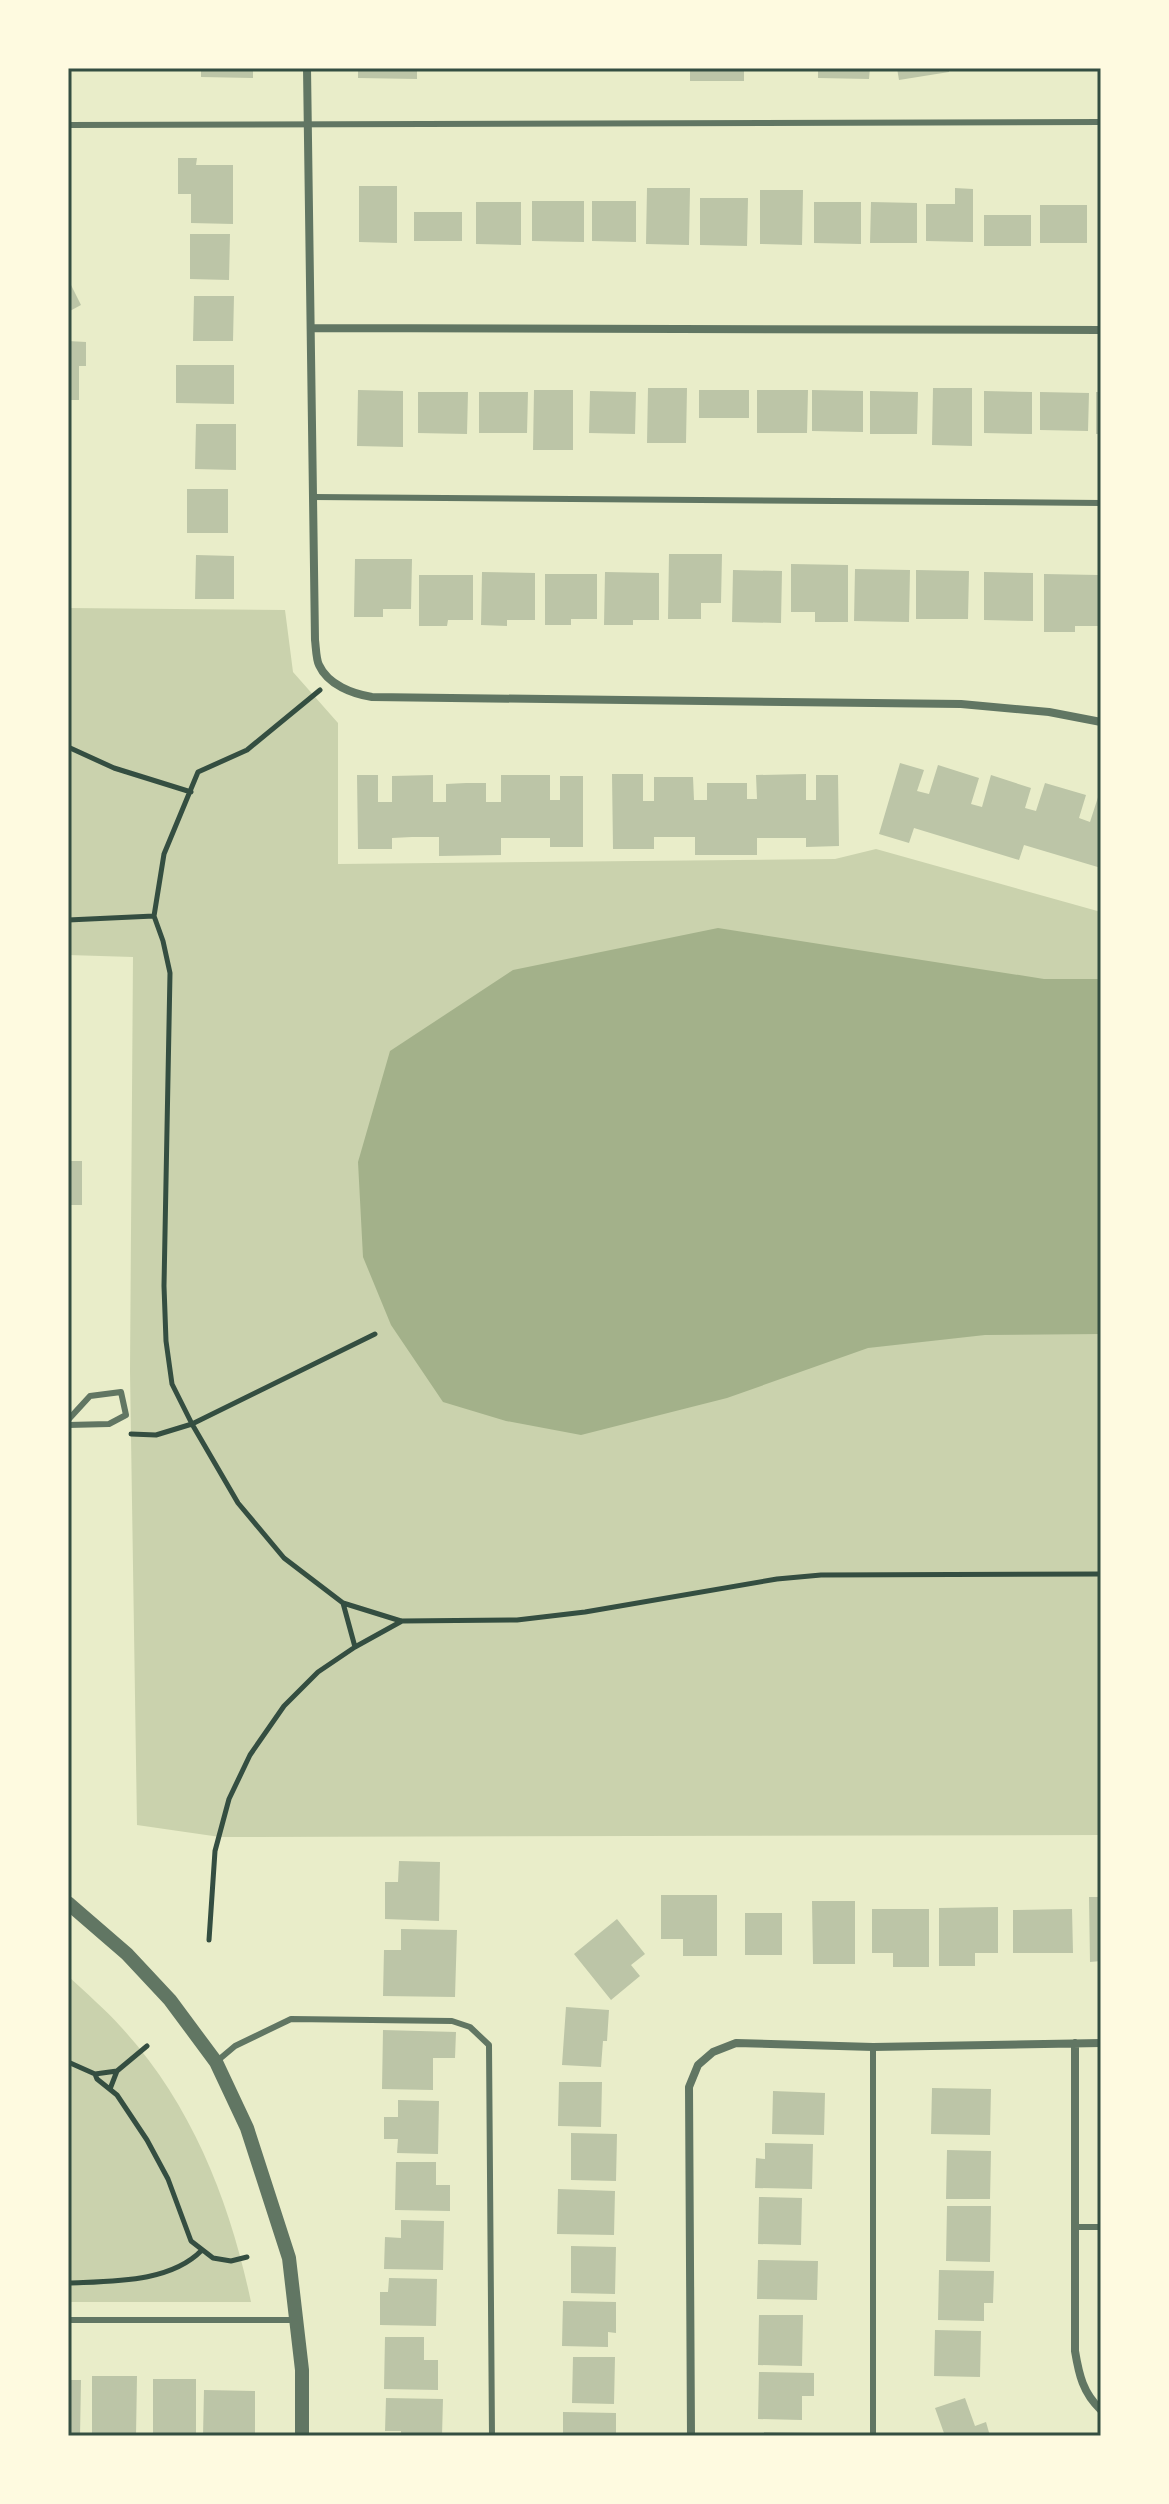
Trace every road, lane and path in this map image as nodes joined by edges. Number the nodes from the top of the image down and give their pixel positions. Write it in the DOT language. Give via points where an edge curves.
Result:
graph roads {
  1 [pos="307,68"];
  2 [pos="1101,122"];
  3 [pos="308,124"];
  4 [pos="68,125"];
  5 [pos="311,328"];
  6 [pos="1101,330"];
  7 [pos="313,497"];
  8 [pos="1101,503"];
  9 [pos="333,680"];
  10 [pos="1101,722"];
  11 [pos="68,747"];
  12 [pos="191,792"];
  13 [pos="154,916"];
  14 [pos="68,920"];
  15 [pos="375,1334"];
  16 [pos="68,1422"];
  17 [pos="109,1424"];
  18 [pos="192,1424"];
  19 [pos="1101,1574"];
  20 [pos="343,1603"];
  21 [pos="402,1621"];
  22 [pos="355,1647"];
  23 [pos="68,1903"];
  24 [pos="209,1940"];
  25 [pos="1075,2043"];
  26 [pos="1101,2043"];
  27 [pos="147,2046"];
  28 [pos="873,2047"];
  29 [pos="68,2062"];
  30 [pos="216,2062"];
  31 [pos="117,2071"];
  32 [pos="95,2074"];
  33 [pos="110,2089"];
  34 [pos="1075,2227"];
  35 [pos="1101,2227"];
  36 [pos="202,2250"];
  37 [pos="247,2257"];
  38 [pos="68,2283"];
  39 [pos="68,2320"];
  40 [pos="298,2320"];
  41 [pos="1101,2410"];
  42 [pos="302,2436"];
  43 [pos="492,2436"];
  44 [pos="691,2436"];
  45 [pos="873,2436"];
  1 -- 3 [label="street"];
  2 -- 3 [label="lane"];
  3 -- 4 [label="lane"];
  3 -- 5 [label="street"];
  5 -- 6 [label="street"];
  5 -- 7 [label="street"];
  7 -- 8 [label="lane"];
  7 -- 9 [label="street" via="315,640 319,666"];
  9 -- 10 [label="street" via="350,693 372,697 961,704"];
  9 -- 12 [label="path" via="247,750 198,772"];
  11 -- 12 [label="path"];
  12 -- 13 [label="path" via="164,854"];
  13 -- 14 [label="path"];
  13 -- 18 [label="path" via="170,973 166,1341 172,1384"];
  15 -- 18 [label="path"];
  16 -- 17 [label="lane"];
  16 -- 17 [label="lane" via="90,1396 121,1392 126,1415"];
  17 -- 18 [label="path" via="122,1433 156,1435"];
  18 -- 20 [label="path" via="238,1503 284,1558"];
  19 -- 21 [label="path" via="821,1575 530,1619"];
  20 -- 21 [label="path"];
  20 -- 22 [label="path"];
  21 -- 22 [label="path"];
  22 -- 24 [label="path" via="318,1672 284,1706 250,1755 229,1799 215,1851"];
  23 -- 30 [label="street" via="170,2000"];
  25 -- 26 [label="street"];
  25 -- 28 [label="street"];
  25 -- 34 [label="street"];
  27 -- 31 [label="path"];
  28 -- 44 [label="street" via="736,2043 698,2065 689,2087"];
  28 -- 45 [label="lane"];
  29 -- 32 [label="path"];
  30 -- 40 [label="street" via="247,2128 274,2206"];
  30 -- 43 [label="lane" via="235,2046 291,2019 452,2021 470,2027 489,2045"];
  31 -- 32 [label="path"];
  31 -- 33 [label="path"];
  32 -- 33 [label="path"];
  33 -- 36 [label="path" via="147,2140 191,2241"];
  34 -- 35 [label="lane"];
  34 -- 41 [label="street" via="1075,2351 1079,2379"];
  36 -- 37 [label="path" via="231,2261"];
  36 -- 38 [label="path" via="160,2274"];
  39 -- 40 [label="lane"];
  40 -- 42 [label="street"];
}
